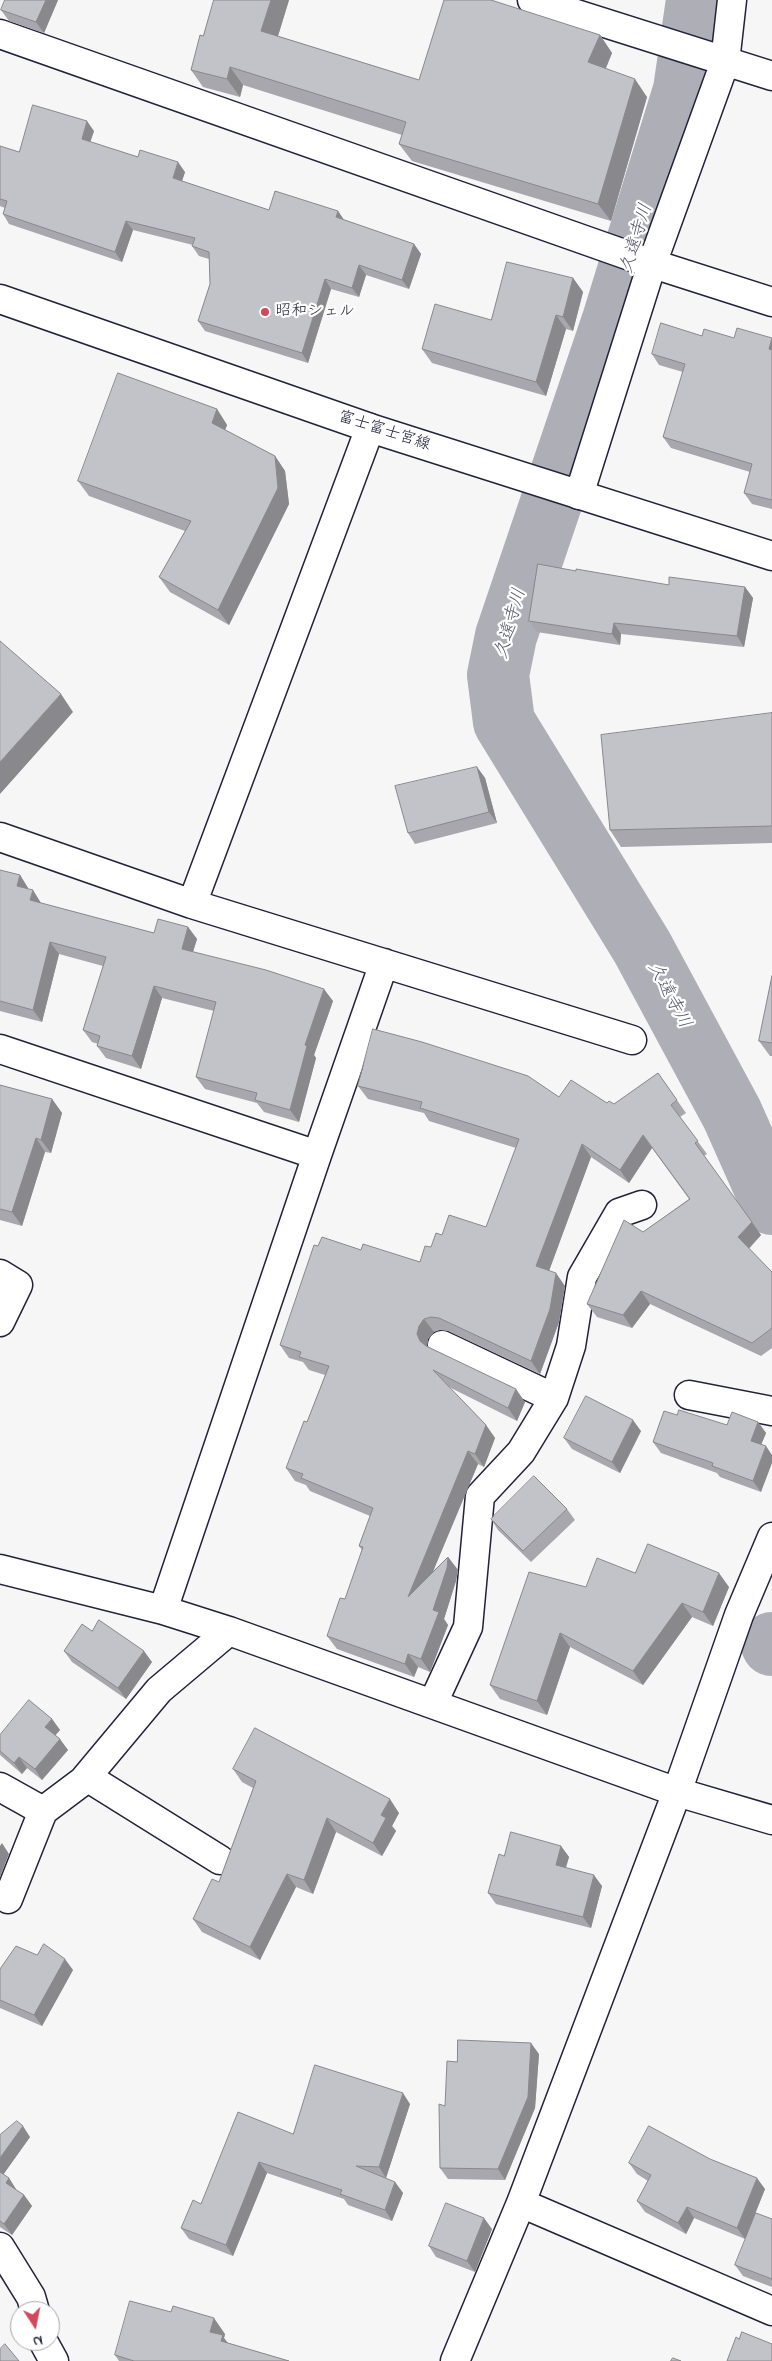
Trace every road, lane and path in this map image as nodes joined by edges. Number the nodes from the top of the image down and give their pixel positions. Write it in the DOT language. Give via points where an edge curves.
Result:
graph roads {
  1 [pos="532,0"];
  2 [pos="732,0"];
  3 [pos="0,34"];
  4 [pos="720,61"];
  5 [pos="772,76"];
  6 [pos="649,263"];
  7 [pos="0,299"];
  8 [pos="772,302"];
  9 [pos="370,428"];
  10 [pos="576,494"];
  11 [pos="772,556"];
  12 [pos="0,836"];
  13 [pos="192,904"];
  14 [pos="384,963"];
  15 [pos="632,1040"];
  16 [pos="0,1049"];
  17 [pos="316,1155"];
  18 [pos="642,1205"];
  19 [pos="0,1274"];
  20 [pos="0,1322"];
  21 [pos="442,1345"];
  22 [pos="689,1395"];
  23 [pos="554,1398"];
  24 [pos="772,1411"];
  25 [pos="772,1537"];
  26 [pos="0,1569"];
  27 [pos="163,1610"];
  28 [pos="229,1631"];
  29 [pos="433,1702"];
  30 [pos="87,1777"];
  31 [pos="0,1787"];
  32 [pos="677,1792"];
  33 [pos="43,1811"];
  34 [pos="772,1820"];
  35 [pos="220,1860"];
  36 [pos="8,1898"];
  37 [pos="521,2203"];
  38 [pos="0,2247"];
  39 [pos="32,2301"];
  40 [pos="772,2311"];
  41 [pos="455,2361"];
  1 -- 4 [label="street"];
  2 -- 4 [label="street"];
  3 -- 6 [label="street"];
  4 -- 5 [label="street"];
  4 -- 6 [label="street"];
  6 -- 8 [label="street"];
  6 -- 10 [label="street"];
  7 -- 9 [label="street, 富士富士宮線"];
  9 -- 10 [label="street, 富士富士宮線"];
  9 -- 13 [label="street"];
  10 -- 11 [label="street, 富士富士宮線"];
  12 -- 13 [label="street"];
  13 -- 14 [label="street"];
  14 -- 15 [label="street"];
  14 -- 17 [label="street"];
  16 -- 17 [label="street"];
  17 -- 27 [label="street"];
  18 -- 23 [label="street" via="619,1213 582,1277 570,1346"];
  19 -- 20 [label="street" via="18,1285"];
  21 -- 23 [label="street"];
  22 -- 24 [label="street"];
  23 -- 29 [label="street" via="521,1452 480,1496 468,1627"];
  25 -- 32 [label="street" via="739,1615"];
  26 -- 27 [label="street"];
  27 -- 28 [label="street"];
  28 -- 29 [label="street"];
  28 -- 30 [label="street" via="159,1690"];
  29 -- 32 [label="street"];
  30 -- 33 [label="street"];
  30 -- 35 [label="street"];
  31 -- 33 [label="street"];
  32 -- 34 [label="street"];
  32 -- 37 [label="street"];
  33 -- 36 [label="street"];
  37 -- 40 [label="street"];
  37 -- 41 [label="street"];
  38 -- 39 [label="street"];
}
